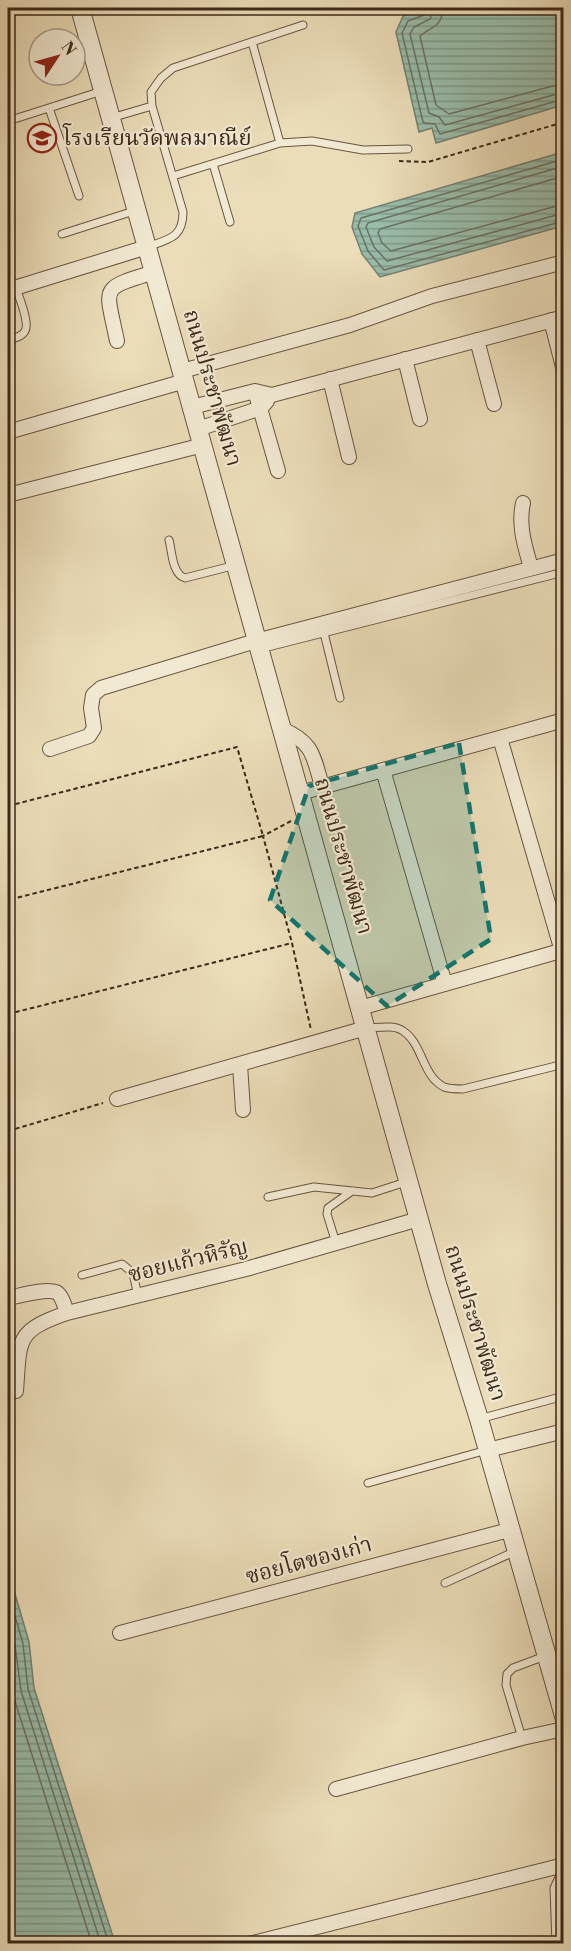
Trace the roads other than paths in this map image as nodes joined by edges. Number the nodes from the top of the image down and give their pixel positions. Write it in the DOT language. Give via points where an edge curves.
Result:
graph roads {
  1 [pos="80,8"];
  2 [pos="303,25"];
  3 [pos="252,42"];
  4 [pos="104,90"];
  5 [pos="152,106"];
  6 [pos="49,108"];
  7 [pos="111,118"];
  8 [pos="8,121"];
  9 [pos="280,143"];
  10 [pos="408,149"];
  11 [pos="213,164"];
  12 [pos="173,176"];
  13 [pos="79,196"];
  14 [pos="136,210"];
  15 [pos="230,222"];
  16 [pos="62,234"];
  17 [pos="147,246"];
  18 [pos="564,262"];
  19 [pos="154,272"];
  20 [pos="12,289"];
  21 [pos="557,318"];
  22 [pos="8,340"];
  23 [pos="477,340"];
  24 [pos="117,341"];
  25 [pos="405,359"];
  26 [pos="564,371"];
  27 [pos="183,376"];
  28 [pos="330,380"];
  29 [pos="255,391"];
  30 [pos="272,395"];
  31 [pos="494,404"];
  32 [pos="192,407"];
  33 [pos="261,408"];
  34 [pos="420,419"];
  35 [pos="8,432"];
  36 [pos="201,437"];
  37 [pos="349,457"];
  38 [pos="278,471"];
  39 [pos="8,495"];
  40 [pos="523,503"];
  41 [pos="169,540"];
  42 [pos="564,560"];
  43 [pos="237,565"];
  44 [pos="531,568"];
  45 [pos="564,572"];
  46 [pos="324,633"];
  47 [pos="258,645"];
  48 [pos="340,698"];
  49 [pos="564,720"];
  50 [pos="282,729"];
  51 [pos="500,738"];
  52 [pos="50,749"];
  53 [pos="383,770"];
  54 [pos="322,786"];
  55 [pos="300,793"];
  56 [pos="563,953"];
  57 [pos="446,984"];
  58 [pos="360,1008"];
  59 [pos="366,1028"];
  60 [pos="564,1064"];
  61 [pos="240,1065"];
  62 [pos="117,1099"];
  63 [pos="243,1110"];
  64 [pos="408,1182"];
  65 [pos="352,1191"];
  66 [pos="268,1197"];
  67 [pos="419,1219"];
  68 [pos="336,1243"];
  69 [pos="82,1275"];
  70 [pos="138,1296"];
  71 [pos="8,1298"];
  72 [pos="67,1313"];
  73 [pos="16,1390"];
  74 [pos="564,1396"];
  75 [pos="479,1419"];
  76 [pos="564,1431"];
  77 [pos="488,1450"];
  78 [pos="368,1483"];
  79 [pos="509,1530"];
  80 [pos="516,1551"];
  81 [pos="445,1583"];
  82 [pos="120,1634"];
  83 [pos="547,1655"];
  84 [pos="560,1689"];
  85 [pos="564,1716"];
  86 [pos="564,1729"];
  87 [pos="522,1738"];
  88 [pos="336,1789"];
  89 [pos="564,1866"];
  90 [pos="249,1944"];
  91 [pos="556,1944"];
  1 -- 4 [label="street, ถนนประชาพัฒนา"];
  2 -- 3 [label="lane"];
  3 -- 5 [label="lane" via="173,68 152,92"];
  3 -- 9 [label="lane"];
  4 -- 6 [label="lane"];
  4 -- 7 [label="street, ถนนประชาพัฒนา"];
  5 -- 7 [label="lane"];
  5 -- 12 [label="lane"];
  6 -- 8 [label="lane"];
  6 -- 13 [label="lane"];
  7 -- 14 [label="street, ถนนประชาพัฒนา"];
  9 -- 10 [label="lane" via="312,141 354,149"];
  9 -- 11 [label="lane"];
  11 -- 12 [label="lane"];
  11 -- 15 [label="lane"];
  12 -- 17 [label="lane" via="183,224 178,234"];
  14 -- 16 [label="lane"];
  14 -- 17 [label="street, ถนนประชาพัฒนา"];
  17 -- 19 [label="street, ถนนประชาพัฒนา"];
  17 -- 20 [label="street"];
  18 -- 27 [label="street" via="432,296"];
  19 -- 24 [label="street" via="111,288 108,295"];
  19 -- 27 [label="street, ถนนประชาพัฒนา"];
  20 -- 22 [label="lane" via="27,324 25,332"];
  21 -- 23 [label="street"];
  21 -- 26 [label="street"];
  23 -- 25 [label="street"];
  23 -- 31 [label="street"];
  25 -- 28 [label="street"];
  25 -- 34 [label="street"];
  27 -- 32 [label="street, ถนนประชาพัฒนา"];
  27 -- 35 [label="street"];
  28 -- 30 [label="street"];
  28 -- 37 [label="street"];
  29 -- 30 [label="street"];
  29 -- 32 [label="street"];
  29 -- 33 [label="street"];
  30 -- 33 [label="street"];
  32 -- 36 [label="street, ถนนประชาพัฒนา"];
  33 -- 36 [label="street"];
  33 -- 38 [label="street"];
  36 -- 39 [label="street"];
  36 -- 43 [label="street, ถนนประชาพัฒนา"];
  40 -- 44 [label="street" via="521,530"];
  41 -- 43 [label="lane" via="179,576 185,578"];
  42 -- 44 [label="street"];
  43 -- 47 [label="street, ถนนประชาพัฒนา"];
  44 -- 47 [label="street"];
  45 -- 46 [label="lane"];
  46 -- 47 [label="lane"];
  46 -- 48 [label="lane"];
  47 -- 50 [label="street, ถนนประชาพัฒนา"];
  47 -- 52 [label="street" via="101,688 93,695 94,728 89,736"];
  49 -- 51 [label="street"];
  50 -- 54 [label="street" via="311,750"];
  50 -- 55 [label="street, ถนนประชาพัฒนา"];
  51 -- 53 [label="street"];
  51 -- 56 [label="street"];
  53 -- 54 [label="street"];
  53 -- 57 [label="street"];
  54 -- 55 [label="street"];
  55 -- 58 [label="street, ถนนประชาพัฒนา"];
  56 -- 57 [label="street"];
  57 -- 58 [label="street"];
  58 -- 59 [label="street, ถนนประชาพัฒนา"];
  59 -- 60 [label="lane" via="403,1030 433,1079 446,1088 463,1089"];
  59 -- 61 [label="street"];
  59 -- 64 [label="street, ถนนประชาพัฒนา"];
  61 -- 62 [label="street"];
  61 -- 63 [label="street"];
  64 -- 65 [label="lane" via="372,1193"];
  64 -- 67 [label="street, ถนนประชาพัฒนา"];
  65 -- 66 [label="lane" via="314,1187"];
  65 -- 68 [label="lane" via="328,1208"];
  67 -- 68 [label="street, ซอยแก้วหิรัญ"];
  67 -- 75 [label="street, ถนนประชาพัฒนา"];
  68 -- 70 [label="street, ซอยแก้วหิรัญ"];
  69 -- 70 [label="lane" via="122,1264 133,1274"];
  70 -- 72 [label="street, ซอยแก้วหิรัญ"];
  71 -- 72 [label="street" via="56,1292"];
  72 -- 73 [label="street, ซอยแก้วหิรัญ" via="27,1332 19,1353"];
  74 -- 75 [label="lane"];
  75 -- 77 [label="street, ถนนประชาพัฒนา"];
  76 -- 77 [label="street"];
  77 -- 78 [label="lane"];
  77 -- 79 [label="street, ถนนประชาพัฒนา"];
  79 -- 80 [label="street, ถนนประชาพัฒนา"];
  79 -- 82 [label="street, ซอยโตของเก่า"];
  80 -- 81 [label="lane"];
  80 -- 83 [label="street, ถนนประชาพัฒนา"];
  83 -- 84 [label="street, ถนนประชาพัฒนา"];
  83 -- 87 [label="lane" via="507,1674 506,1685"];
  84 -- 85 [label="street, ถนนประชาพัฒนา"];
  86 -- 87 [label="street"];
  87 -- 88 [label="street"];
  89 -- 90 [label="street"];
  89 -- 91 [label="lane" via="554,1888"];
}
